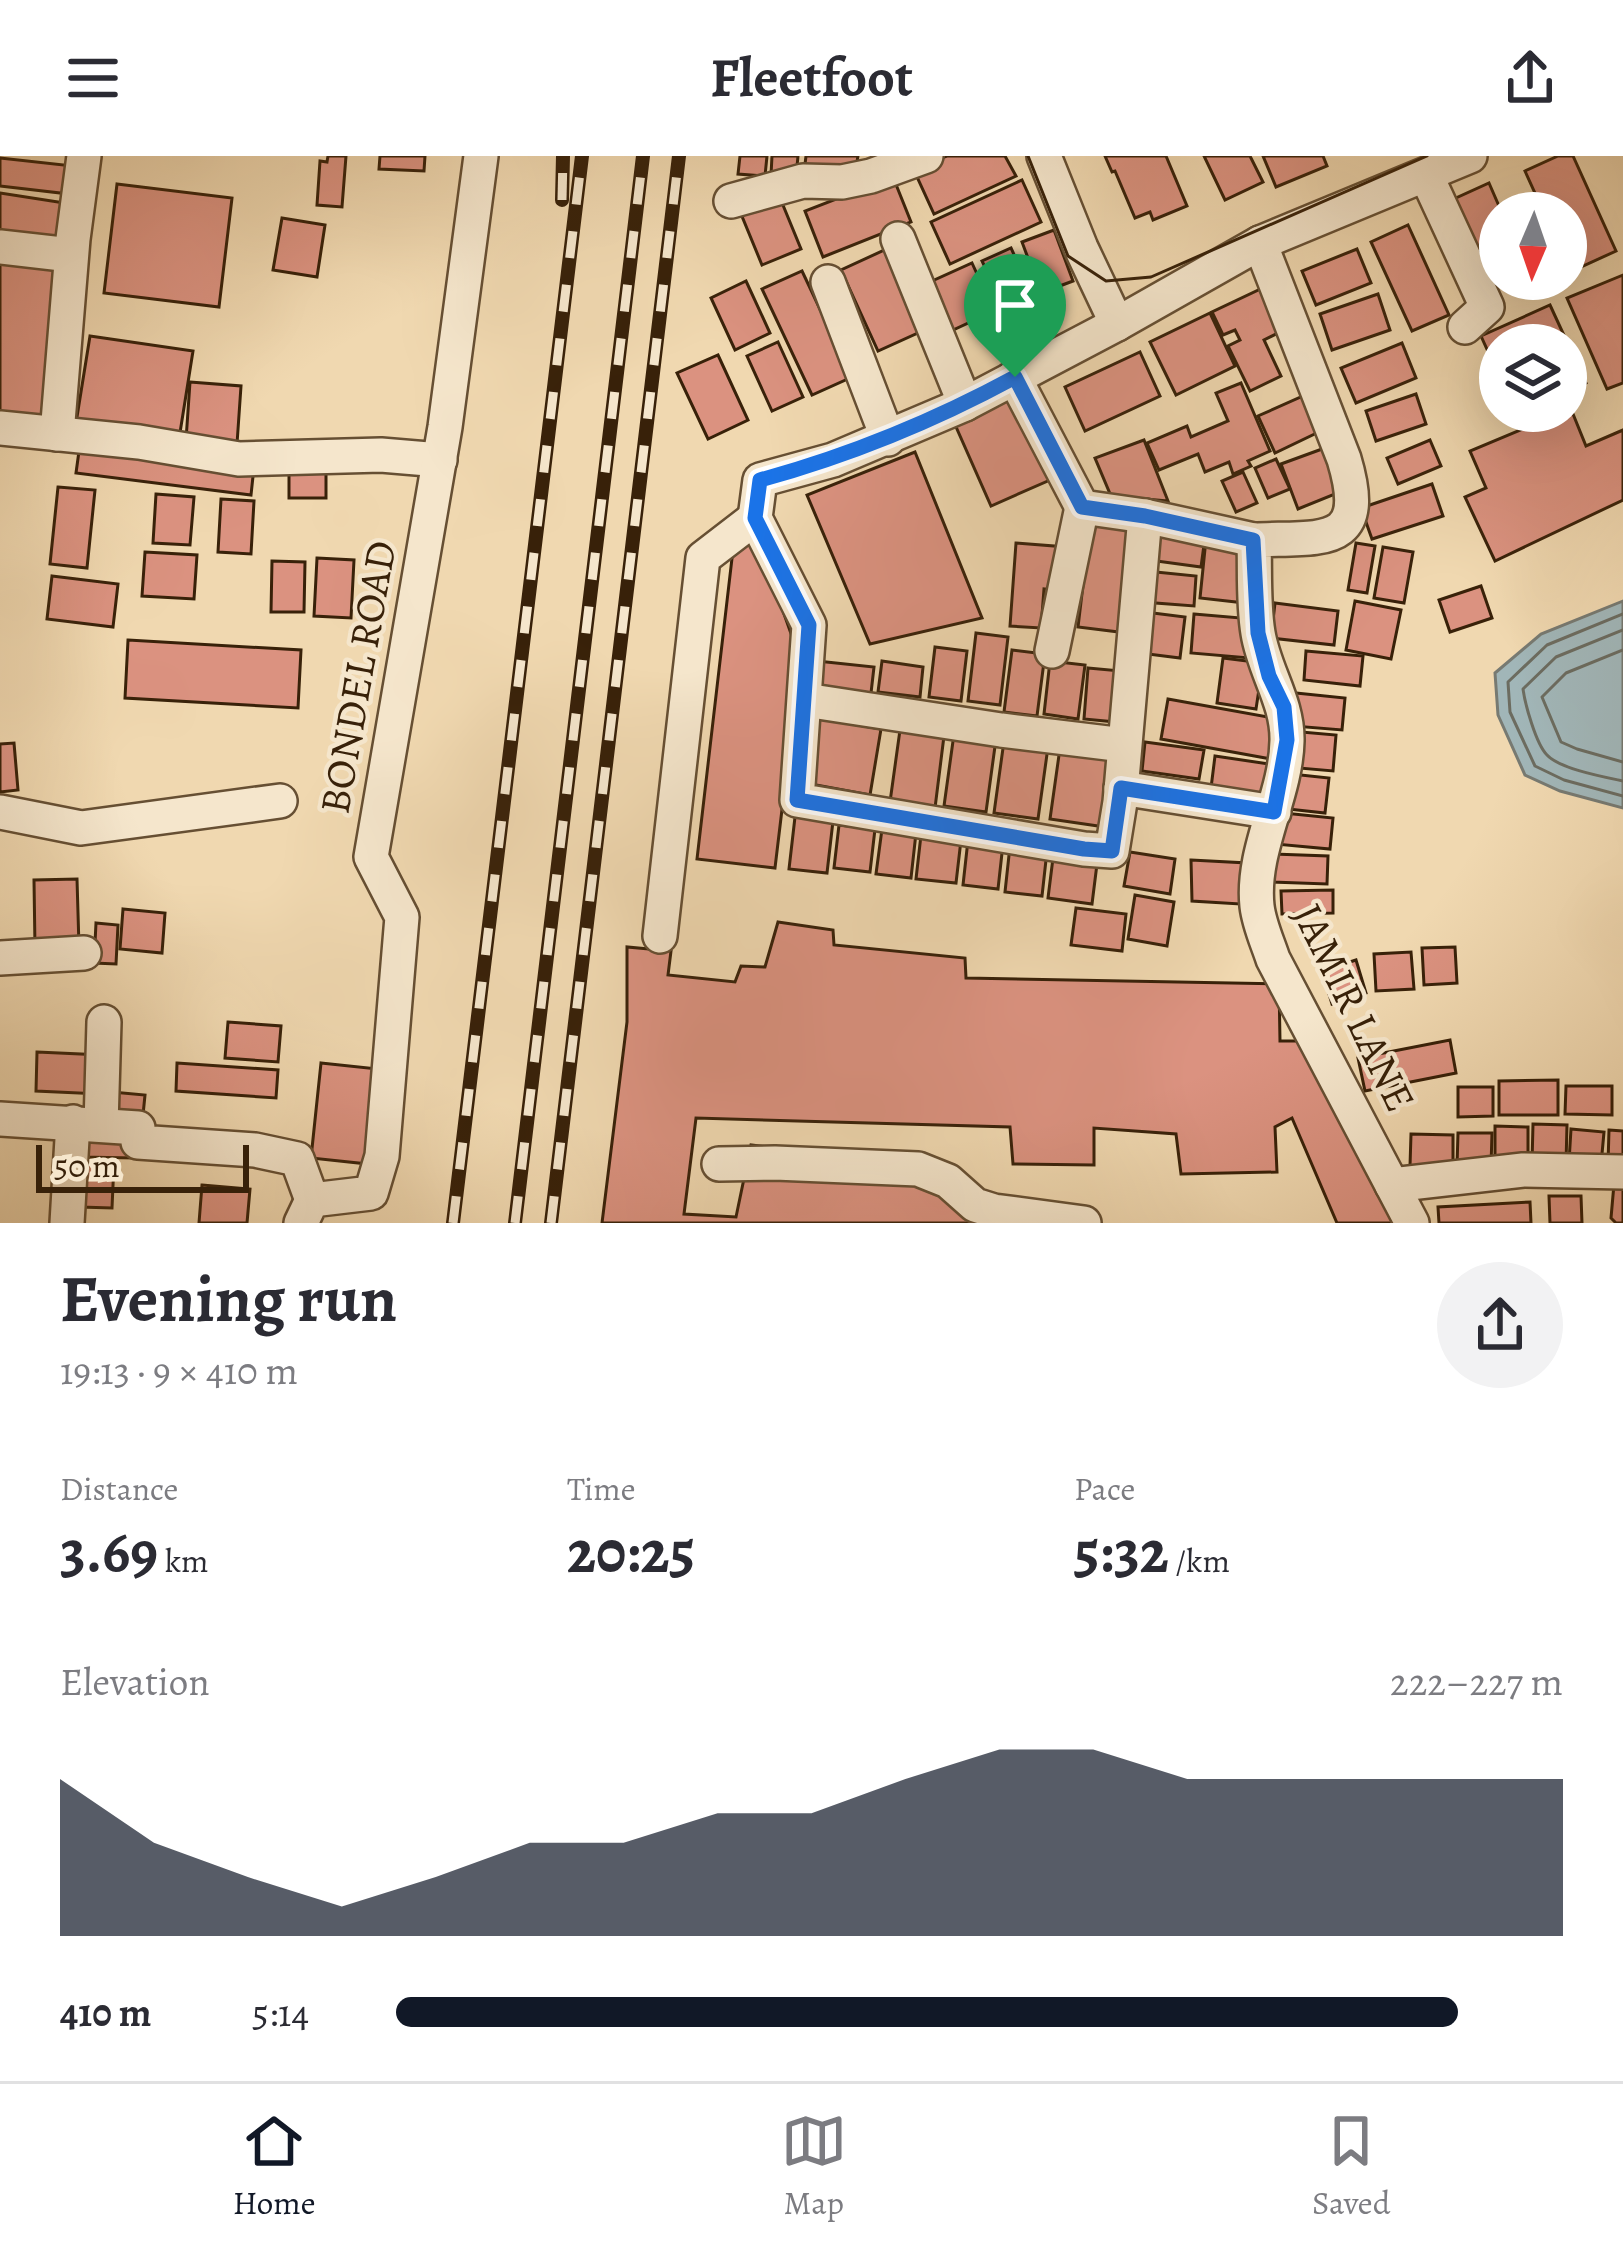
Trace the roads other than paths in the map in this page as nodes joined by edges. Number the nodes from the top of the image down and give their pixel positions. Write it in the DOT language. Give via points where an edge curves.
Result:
graph roads {
  1 [pos="84,156"];
  2 [pos="481,156"];
  3 [pos="926,156"];
  4 [pos="1044,156"];
  5 [pos="1470,156"];
  6 [pos="1426,175"];
  7 [pos="731,201"];
  8 [pos="898,239"];
  9 [pos="1259,243"];
  10 [pos="0,247"];
  11 [pos="71,256"];
  12 [pos="829,282"];
  13 [pos="1117,324"];
  14 [pos="1465,327"];
  15 [pos="1015,377"];
  16 [pos="965,404"];
  17 [pos="0,428"];
  18 [pos="57,434"];
  19 [pos="888,439"];
  20 [pos="440,460"];
  21 [pos="1082,507"];
  22 [pos="1145,516"];
  23 [pos="755,518"];
  24 [pos="1253,540"];
  25 [pos="1052,651"];
  26 [pos="805,700"];
  27 [pos="1124,745"];
  28 [pos="1121,788"];
  29 [pos="280,801"];
  30 [pos="0,812"];
  31 [pos="1274,812"];
  32 [pos="660,936"];
  33 [pos="84,953"];
  34 [pos="0,958"];
  35 [pos="104,1022"];
  36 [pos="0,1119"];
  37 [pos="87,1124"];
  38 [pos="719,1164"];
  39 [pos="1623,1172"];
  40 [pos="1392,1185"];
  41 [pos="306,1212"];
  42 [pos="67,1223"];
  43 [pos="1084,1223"];
  44 [pos="1412,1223"];
  1 -- 11 [label="street"];
  2 -- 20 [label="street, BONDEL ROAD"];
  3 -- 7 [label="street" via="871,176 803,181"];
  4 -- 13 [label="street"];
  5 -- 6 [label="street"];
  6 -- 9 [label="street"];
  6 -- 14 [label="street" via="1487,307"];
  8 -- 16 [label="street"];
  9 -- 13 [label="street"];
  9 -- 24 [label="street" via="1344,459 1354,508 1327,537"];
  10 -- 11 [label="street"];
  11 -- 18 [label="street"];
  12 -- 19 [label="street"];
  13 -- 15 [label="street"];
  15 -- 16 [label="street"];
  15 -- 21 [label="street"];
  16 -- 19 [label="street"];
  17 -- 18 [label="street"];
  18 -- 20 [label="street" via="239,459"];
  19 -- 23 [label="street" via="760,480"];
  20 -- 41 [label="street, BONDEL ROAD" via="371,857 402,916 382,1156 371,1193"];
  21 -- 22 [label="street"];
  21 -- 25 [label="street"];
  22 -- 24 [label="street"];
  22 -- 27 [label="street"];
  23 -- 26 [label="street" via="809,625"];
  23 -- 32 [label="street" via="703,559"];
  24 -- 31 [label="street, JAMIR LANE" via="1258,633 1287,740"];
  26 -- 27 [label="street"];
  26 -- 28 [label="street" via="797,800 1112,851"];
  27 -- 28 [label="street"];
  28 -- 31 [label="street"];
  29 -- 30 [label="street" via="81,828"];
  31 -- 40 [label="street, JAMIR LANE" via="1261,860 1260,924"];
  33 -- 34 [label="street"];
  35 -- 37 [label="street"];
  36 -- 37 [label="street"];
  37 -- 41 [label="street" via="138,1128 138,1142 297,1160"];
  37 -- 42 [label="street"];
  38 -- 43 [label="street" via="918,1169 975,1205"];
  39 -- 40 [label="street" via="1523,1170"];
  40 -- 44 [label="street, JAMIR LANE"];
}
